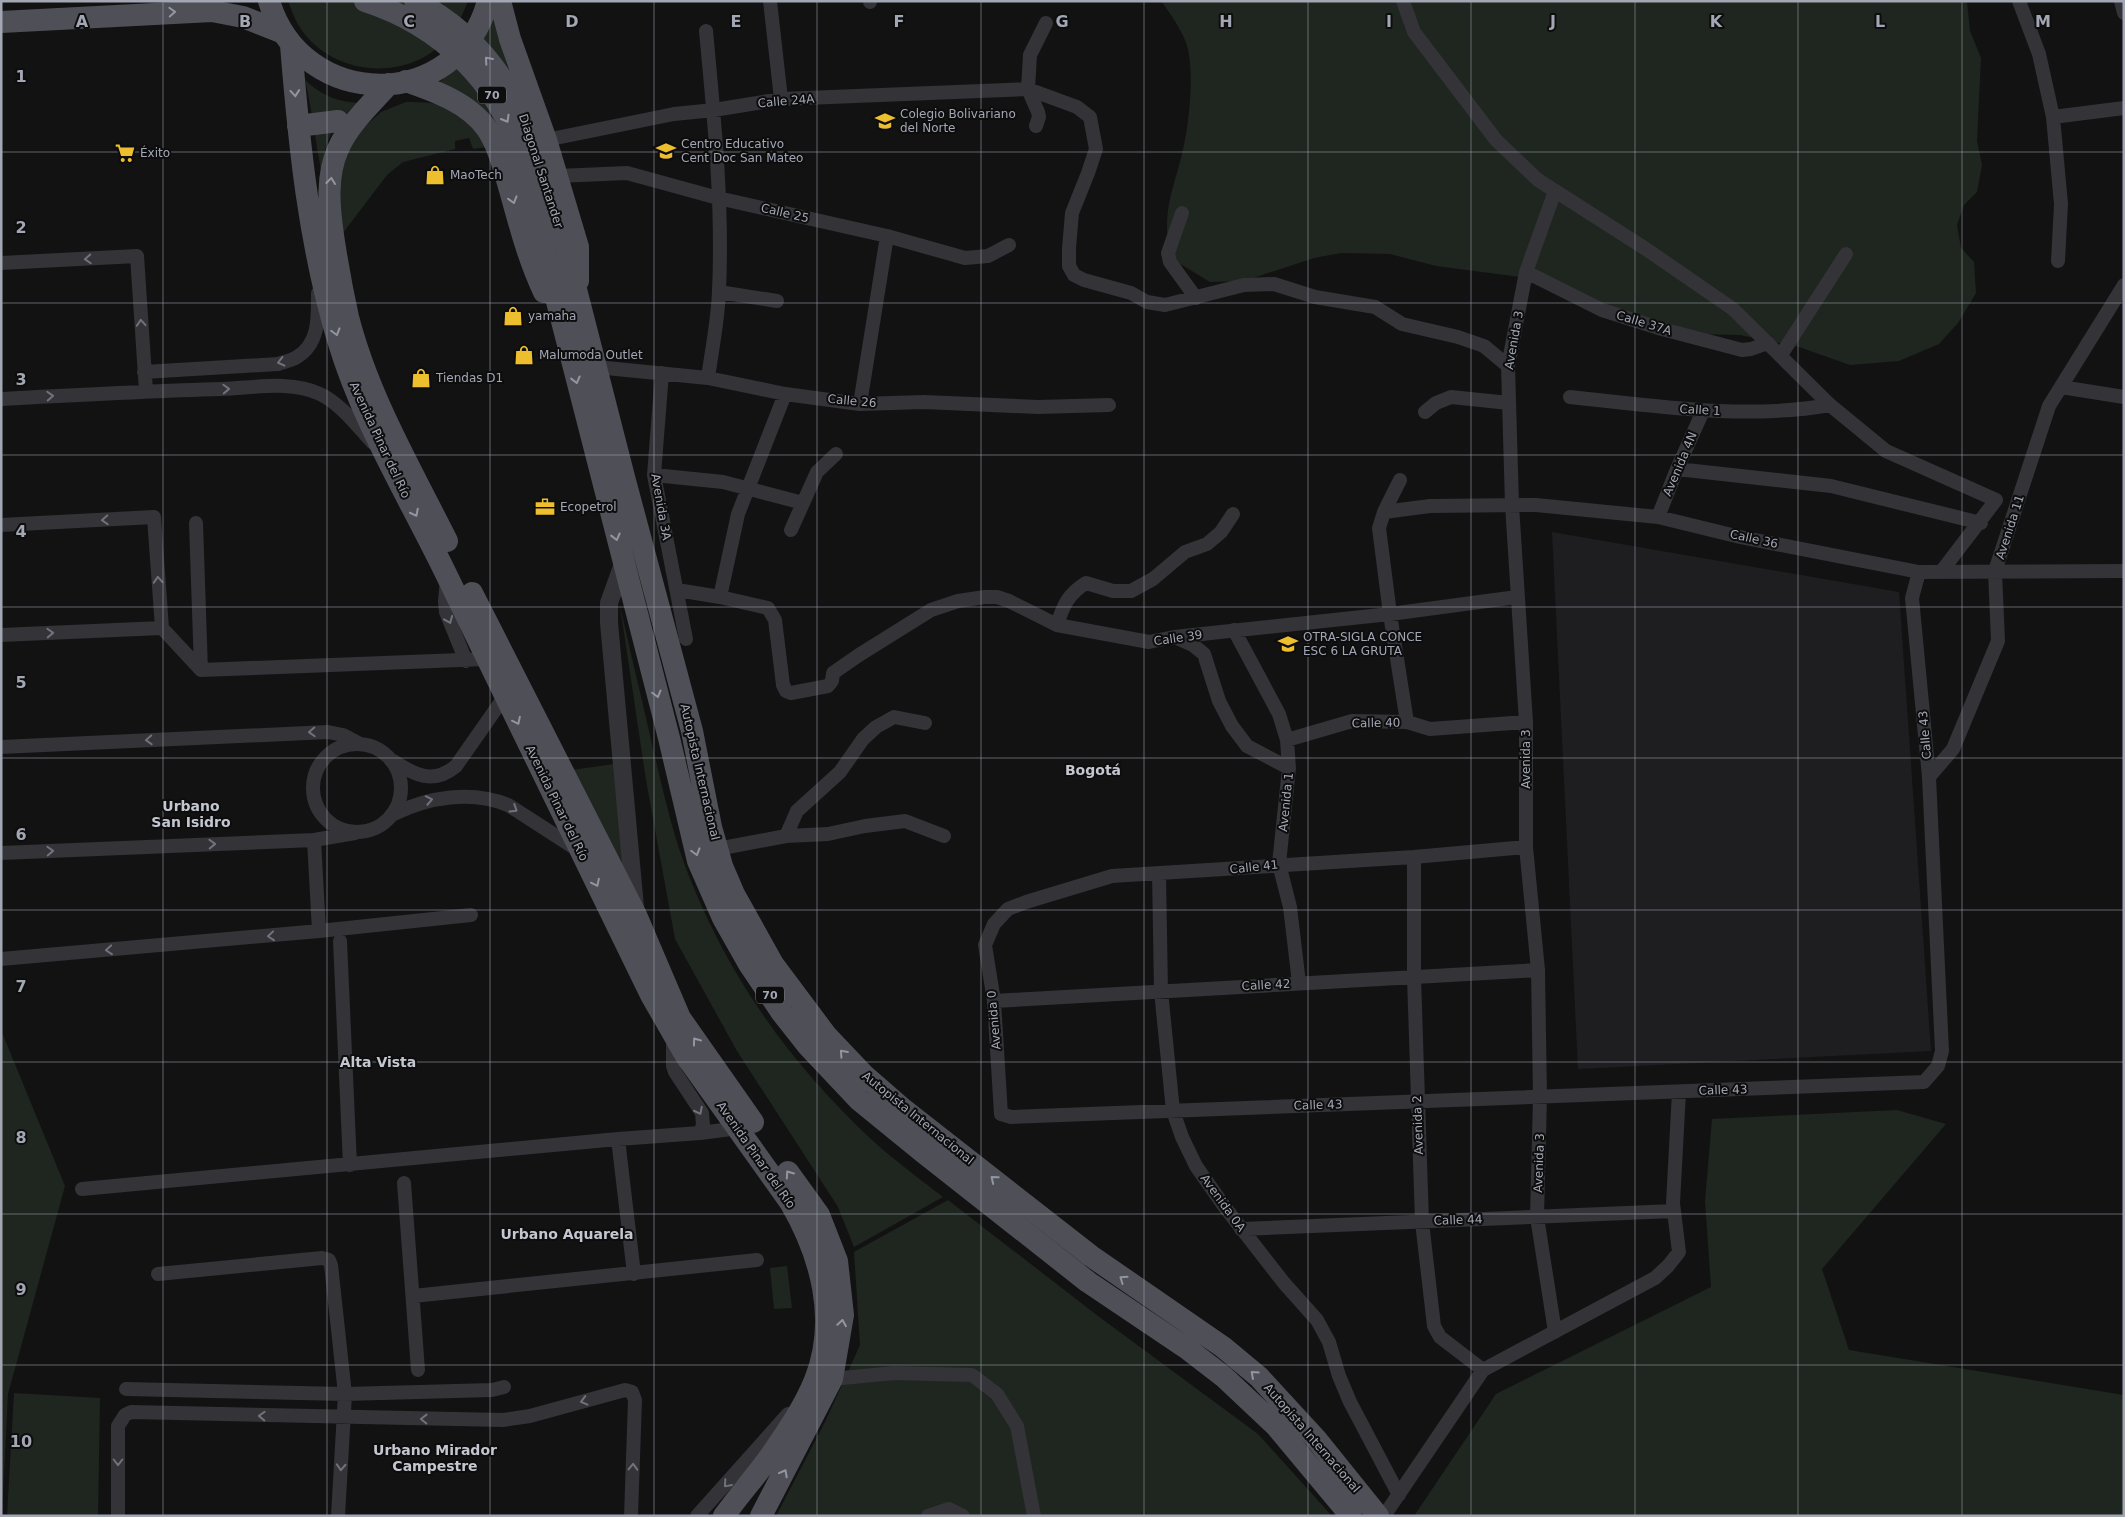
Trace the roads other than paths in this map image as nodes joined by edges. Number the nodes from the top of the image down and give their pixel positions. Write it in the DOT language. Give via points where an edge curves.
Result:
graph roads {
  1 [pos="141,1"];
  2 [pos="269,1"];
  3 [pos="365,1"];
  4 [pos="415,1"];
  5 [pos="488,1"];
  6 [pos="500,1"];
  7 [pos="770,1"];
  8 [pos="1403,1"];
  9 [pos="2019,1"];
  10 [pos="2120,1"];
  11 [pos="1,11"];
  12 [pos="2124,13"];
  13 [pos="1,22"];
  14 [pos="1046,23"];
  15 [pos="706,30"];
  16 [pos="286,38"];
  17 [pos="398,83"];
  18 [pos="1028,89"];
  19 [pos="781,99"];
  20 [pos="2124,108"];
  21 [pos="714,110"];
  22 [pos="2053,117"];
  23 [pos="298,126"];
  24 [pos="1036,126"];
  25 [pos="348,131"];
  26 [pos="546,140"];
  27 [pos="557,176"];
  28 [pos="1555,191"];
  29 [pos="718,198"];
  30 [pos="1182,213"];
  31 [pos="887,236"];
  32 [pos="1009,245"];
  33 [pos="543,247"];
  34 [pos="1846,254"];
  35 [pos="2058,261"];
  36 [pos="318,262"];
  37 [pos="1,263"];
  38 [pos="570,266"];
  39 [pos="1526,272"];
  40 [pos="2124,285"];
  41 [pos="719,292"];
  42 [pos="578,295"];
  43 [pos="1196,298"];
  44 [pos="777,301"];
  45 [pos="565,334"];
  46 [pos="1768,343"];
  47 [pos="1780,355"];
  48 [pos="1508,366"];
  49 [pos="596,367"];
  50 [pos="177,370"];
  51 [pos="144,372"];
  52 [pos="662,373"];
  53 [pos="708,378"];
  54 [pos="2061,387"];
  55 [pos="177,390"];
  56 [pos="146,392"];
  57 [pos="785,394"];
  58 [pos="1570,397"];
  59 [pos="2124,397"];
  60 [pos="1,399"];
  61 [pos="1509,403"];
  62 [pos="860,404"];
  63 [pos="1110,405"];
  64 [pos="1830,406"];
  65 [pos="1426,412"];
  66 [pos="1703,412"];
  67 [pos="836,454"];
  68 [pos="385,456"];
  69 [pos="1676,469"];
  70 [pos="654,475"];
  71 [pos="1400,480"];
  72 [pos="747,488"];
  73 [pos="1996,500"];
  74 [pos="803,503"];
  75 [pos="1512,505"];
  76 [pos="2016,506"];
  77 [pos="1384,512"];
  78 [pos="1233,514"];
  79 [pos="1658,517"];
  80 [pos="196,523"];
  81 [pos="1981,523"];
  82 [pos="1,526"];
  83 [pos="791,530"];
  84 [pos="623,564"];
  85 [pos="1995,571"];
  86 [pos="2124,571"];
  87 [pos="1919,572"];
  88 [pos="1941,572"];
  89 [pos="677,590"];
  90 [pos="720,596"];
  91 [pos="1517,597"];
  92 [pos="1390,614"];
  93 [pos="1056,625"];
  94 [pos="162,628"];
  95 [pos="1234,630"];
  96 [pos="1,635"];
  97 [pos="1174,637"];
  98 [pos="686,639"];
  99 [pos="476,660"];
  100 [pos="201,670"];
  101 [pos="505,696"];
  102 [pos="925,722"];
  103 [pos="1407,722"];
  104 [pos="1526,722"];
  105 [pos="1287,740"];
  106 [pos="358,744"];
  107 [pos="1,747"];
  108 [pos="392,760"];
  109 [pos="1289,768"];
  110 [pos="1929,777"];
  111 [pos="394,814"];
  112 [pos="355,833"];
  113 [pos="786,836"];
  114 [pos="944,836"];
  115 [pos="314,840"];
  116 [pos="1526,848"];
  117 [pos="717,849"];
  118 [pos="581,852"];
  119 [pos="1,853"];
  120 [pos="1414,857"];
  121 [pos="1279,864"];
  122 [pos="1159,874"];
  123 [pos="471,915"];
  124 [pos="636,915"];
  125 [pos="994,924"];
  126 [pos="319,931"];
  127 [pos="340,941"];
  128 [pos="1,959"];
  129 [pos="1538,970"];
  130 [pos="1414,977"];
  131 [pos="1299,983"];
  132 [pos="1161,991"];
  133 [pos="994,1000"];
  134 [pos="674,1035"];
  135 [pos="1679,1092"];
  136 [pos="1540,1097"];
  137 [pos="1417,1102"];
  138 [pos="1174,1111"];
  139 [pos="1005,1116"];
  140 [pos="739,1128"];
  141 [pos="700,1133"];
  142 [pos="618,1139"];
  143 [pos="350,1165"];
  144 [pos="404,1183"];
  145 [pos="82,1189"];
  146 [pos="1674,1211"];
  147 [pos="1537,1217"];
  148 [pos="1422,1222"];
  149 [pos="1242,1230"];
  150 [pos="758,1260"];
  151 [pos="158,1274"];
  152 [pos="634,1274"];
  153 [pos="413,1296"];
  154 [pos="1555,1332"];
  155 [pos="418,1370"];
  156 [pos="1483,1370"];
  157 [pos="823,1379"];
  158 [pos="504,1387"];
  159 [pos="126,1389"];
  160 [pos="345,1397"];
  161 [pos="343,1416"];
  162 [pos="1399,1495"];
  163 [pos="118,1516"];
  164 [pos="338,1516"];
  165 [pos="631,1516"];
  166 [pos="698,1516"];
  167 [pos="724,1516"];
  168 [pos="761,1516"];
  169 [pos="928,1516"];
  170 [pos="964,1516"];
  171 [pos="1034,1516"];
  172 [pos="1351,1516"];
  173 [pos="1378,1516"];
  174 [pos="1384,1516"];
  1 -- 11 [label="main road"];
  2 -- 16 [label="main road"];
  3 -- 33 [label="main road, Diagonal Santander / 70, one-way, bridge" via="388,8 439,37 493,97 510,126 522,158"];
  38 -- 4 [label="main road, Diagonal Santander / 70, one-way, bridge" via="538,154 509,87 472,42"];
  5 -- 17 [label="main road" via="477,27 456,54 428,74"];
  6 -- 26 [label="main road"];
  7 -- 19 [label="street"];
  8 -- 28 [label="street" via="1414,32 1496,140 1538,180"];
  9 -- 22 [label="street" via="2039,54"];
  10 -- 12 [label="street"];
  13 -- 16 [label="main road, one-way" via="212,12 243,17"];
  14 -- 18 [label="street" via="1030,55"];
  15 -- 21 [label="street"];
  16 -- 17 [label="main road" via="307,60 335,77 367,85"];
  16 -- 23 [label="main road, Avenida Pinar del Río, one-way"];
  17 -- 25 [label="main road, Avenida Pinar del Río"];
  17 -- 45 [label="main road, Autopista Internacional, one-way" via="455,101 487,129 498,149 531,264"];
  18 -- 19 [label="street, Calle 24A"];
  18 -- 24 [label="street" via="1038,112"];
  18 -- 43 [label="street" via="1077,107 1090,118 1096,149 1072,212 1070,266 1074,275 1131,293 1147,302 1165,305"];
  19 -- 21 [label="street, Calle 24A"];
  20 -- 22 [label="street"];
  21 -- 26 [label="street, Calle 24A" via="674,114"];
  21 -- 29 [label="street"];
  22 -- 35 [label="street" via="2061,204"];
  23 -- 25 [label="main road" via="338,121"];
  23 -- 36 [label="main road, Avenida Pinar del Río"];
  124 -- 25 [label="main road, Avenida Pinar del Río, one-way" via="407,461 363,362 349,318 330,210 329,182 337,150"];
  26 -- 27 [label="main road"];
  27 -- 29 [label="street, Calle 25" via="627,173"];
  27 -- 42 [label="main road" via="578,247"];
  28 -- 39 [label="street, Avenida 3"];
  28 -- 46 [label="street" via="1733,309"];
  29 -- 31 [label="street, Calle 25"];
  29 -- 41 [label="street"];
  30 -- 43 [label="street" via="1168,253 1170,262"];
  31 -- 32 [label="street, Calle 25" via="965,258 988,256"];
  31 -- 62 [label="street"];
  33 -- 45 [label="main road, Autopista Internacional / 70"];
  34 -- 47 [label="street"];
  36 -- 50 [label="street, one-way" via="317,328 310,344 297,357 278,364"];
  36 -- 68 [label="main road, Avenida Pinar del Río, one-way" via="350,377"];
  51 -- 37 [label="street, one-way" via="137,256"];
  38 -- 42 [label="main road, Autopista Internacional / 70"];
  39 -- 46 [label="street, Calle 37A" via="1602,310 1662,329 1742,350"];
  39 -- 48 [label="street, Avenida 3"];
  40 -- 54 [label="street, Avenida 11"];
  41 -- 44 [label="street"];
  41 -- 53 [label="street"];
  42 -- 49 [label="main road, Autopista Internacional / 70"];
  43 -- 48 [label="street" via="1244,284 1274,284 1315,296 1375,307 1402,324 1484,346"];
  45 -- 84 [label="main road, Autopista Internacional / 70, one-way"];
  46 -- 47 [label="street"];
  47 -- 64 [label="street"];
  48 -- 61 [label="street, Avenida 3"];
  49 -- 52 [label="street, Calle 26"];
  49 -- 117 [label="main road, Autopista Internacional / 70" via="692,731 706,810"];
  50 -- 51 [label="street"];
  50 -- 55 [label="street"];
  51 -- 56 [label="street"];
  52 -- 53 [label="street, Calle 26"];
  52 -- 70 [label="street, Avenida 3A"];
  53 -- 57 [label="street, Calle 26"];
  54 -- 59 [label="street"];
  54 -- 76 [label="street, Avenida 11" via="2049,406"];
  55 -- 56 [label="street"];
  55 -- 68 [label="street, one-way" via="303,388 337,405"];
  60 -- 56 [label="street, one-way"];
  57 -- 62 [label="street, Calle 26"];
  57 -- 72 [label="street"];
  58 -- 66 [label="street, Calle 1"];
  61 -- 65 [label="street" via="1451,397 1436,403"];
  61 -- 75 [label="street, Avenida 3"];
  62 -- 63 [label="street, Calle 26"];
  64 -- 66 [label="street, Calle 1"];
  64 -- 73 [label="street" via="1886,451"];
  66 -- 69 [label="street, Avenida 4N"];
  67 -- 74 [label="street" via="817,472"];
  68 -- 99 [label="main road, Avenida Pinar del Río, one-way" via="448,577"];
  69 -- 79 [label="street, Avenida 4N"];
  69 -- 81 [label="street" via="1831,486"];
  70 -- 72 [label="street" via="723,482"];
  70 -- 89 [label="street, Avenida 3A"];
  71 -- 77 [label="street"];
  72 -- 74 [label="street"];
  72 -- 90 [label="street"];
  73 -- 76 [label="street"];
  73 -- 81 [label="street"];
  74 -- 83 [label="street"];
  75 -- 77 [label="street, Calle 36" via="1430,506"];
  75 -- 79 [label="street, Calle 36"];
  75 -- 91 [label="street, Avenida 3"];
  76 -- 85 [label="street, Avenida 11"];
  77 -- 92 [label="street" via="1380,528"];
  78 -- 93 [label="street" via="1221,532 1207,544 1185,552 1131,591 1113,591 1086,582 1072,592"];
  79 -- 87 [label="street, Calle 36" via="1740,537"];
  80 -- 100 [label="street"];
  81 -- 88 [label="street"];
  94 -- 82 [label="street, one-way" via="154,517"];
  84 -- 124 [label="street" via="609,603 609,623"];
  84 -- 172 [label="main road, Autopista Internacional / 70, one-way" via="698,860 726,925 782,1013 829,1070 880,1118 1088,1282 1205,1362 1242,1392 1276,1426"];
  85 -- 86 [label="street, Calle 36"];
  85 -- 88 [label="street, Calle 36"];
  85 -- 110 [label="street, Avenida 11" via="1998,641 1953,749"];
  87 -- 88 [label="street, Calle 36"];
  87 -- 110 [label="street, Calle 43" via="1912,598"];
  89 -- 90 [label="street"];
  89 -- 98 [label="street, Avenida 3A"];
  90 -- 93 [label="street, Calle 39" via="768,608 775,620 783,685 791,693 828,686 832,673 859,655 931,610 958,601 996,597"];
  91 -- 92 [label="street, Calle 39"];
  91 -- 104 [label="street, Avenida 3"];
  92 -- 95 [label="street, Calle 39"];
  92 -- 103 [label="street"];
  93 -- 97 [label="street, Calle 39" via="1149,642"];
  96 -- 94 [label="street, one-way"];
  94 -- 100 [label="street"];
  95 -- 97 [label="street, Calle 39"];
  95 -- 105 [label="street, Avenida 1" via="1279,714"];
  97 -- 109 [label="street" via="1204,654 1219,701 1247,746"];
  99 -- 100 [label="street"];
  99 -- 101 [label="main road, Avenida Pinar del Río"];
  101 -- 108 [label="street" via="449,772 435,777 423,776"];
  101 -- 118 [label="main road, Avenida Pinar del Río, one-way"];
  102 -- 113 [label="street" via="894,717 876,727 863,739 840,772 797,811"];
  103 -- 104 [label="street, Calle 40" via="1430,729"];
  103 -- 105 [label="street, Calle 40" via="1352,721"];
  104 -- 116 [label="street, Avenida 3"];
  105 -- 109 [label="street, Avenida 1"];
  106 -- 107 [label="street, one-way" via="343,735 328,732"];
  106 -- 108 [label="street" via="371,745"];
  106 -- 112 [label="street" via="344,746 322,761 313,787 317,807 329,823"];
  108 -- 111 [label="street" via="402,787"];
  109 -- 121 [label="street, Avenida 1"];
  110 -- 135 [label="street, Calle 43" via="1942,1051 1938,1066 1924,1082"];
  111 -- 112 [label="street" via="380,827"];
  111 -- 118 [label="street, one-way" via="428,800 450,797 496,800"];
  112 -- 115 [label="street"];
  113 -- 114 [label="street" via="828,834 905,821"];
  113 -- 117 [label="street"];
  119 -- 115 [label="street, one-way"];
  115 -- 126 [label="street"];
  116 -- 120 [label="street, Calle 41"];
  116 -- 129 [label="street, Avenida 3"];
  173 -- 117 [label="main road, Autopista Internacional / 70, one-way" via="1334,1459 1242,1362 1091,1256 903,1109 859,1070 826,1035 773,964 734,894"];
  118 -- 134 [label="main road, Avenida Pinar del Río, one-way"];
  120 -- 121 [label="street, Calle 41"];
  120 -- 130 [label="street, Avenida 2"];
  121 -- 122 [label="street, Calle 41"];
  121 -- 131 [label="street, Avenida 1" via="1290,907"];
  122 -- 125 [label="street, Calle 41" via="1112,876 1070,887 1008,909"];
  122 -- 132 [label="street, Avenida 0A"];
  123 -- 126 [label="street"];
  157 -- 124 [label="main road, Avenida Pinar del Río, one-way" via="843,1315 837,1261 819,1215 680,1018"];
  125 -- 133 [label="street, Avenida 0" via="985,945"];
  126 -- 128 [label="street, one-way"];
  127 -- 143 [label="street"];
  129 -- 130 [label="street, Calle 42"];
  129 -- 136 [label="street, Avenida 3"];
  130 -- 131 [label="street, Calle 42"];
  130 -- 137 [label="street, Avenida 2"];
  131 -- 132 [label="street, Calle 42"];
  132 -- 133 [label="street, Calle 42"];
  132 -- 138 [label="street, Avenida 0A"];
  133 -- 139 [label="street, Avenida 0" via="1000,1110"];
  134 -- 140 [label="main road, Avenida Pinar del Río"];
  134 -- 141 [label="street, one-way" via="673,1066 702,1113"];
  135 -- 136 [label="street, Calle 43"];
  135 -- 146 [label="street"];
  136 -- 137 [label="street, Calle 43"];
  136 -- 147 [label="street, Avenida 3"];
  137 -- 138 [label="street, Calle 43"];
  137 -- 148 [label="street, Avenida 2"];
  138 -- 139 [label="street, Calle 43"];
  138 -- 149 [label="street, Avenida 0A" via="1196,1166"];
  140 -- 141 [label="street"];
  140 -- 157 [label="main road, Avenida Pinar del Río" via="790,1202 815,1253 823,1280 825,1305"];
  141 -- 142 [label="street"];
  142 -- 143 [label="street"];
  142 -- 152 [label="street"];
  143 -- 145 [label="street"];
  144 -- 153 [label="street"];
  146 -- 147 [label="street, Calle 44"];
  146 -- 154 [label="street" via="1679,1252 1668,1266 1655,1278"];
  147 -- 148 [label="street, Calle 44"];
  147 -- 154 [label="street, Avenida 3"];
  148 -- 149 [label="street, Calle 44"];
  148 -- 156 [label="street, Avenida 2" via="1434,1326 1440,1337"];
  149 -- 162 [label="street, Avenida 0A" via="1317,1320 1329,1342 1350,1402"];
  150 -- 152 [label="street"];
  151 -- 160 [label="street" via="328,1260"];
  152 -- 153 [label="street"];
  153 -- 155 [label="street"];
  154 -- 156 [label="street"];
  156 -- 162 [label="street"];
  157 -- 166 [label="street, one-way"];
  157 -- 167 [label="main road, Avenida Pinar del Río"];
  168 -- 157 [label="main road, Avenida Pinar del Río, one-way"];
  157 -- 171 [label="street" via="894,1373 972,1375 997,1394 1017,1426"];
  158 -- 160 [label="street"];
  159 -- 160 [label="street"];
  160 -- 161 [label="street"];
  161 -- 163 [label="street, one-way" via="132,1412 125,1415 118,1426"];
  161 -- 164 [label="street, one-way"];
  165 -- 161 [label="street, one-way" via="636,1400 630,1391 622,1390 511,1419"];
  162 -- 174 [label="street"];
  169 -- 170 [label="street" via="949,1509"];
}
